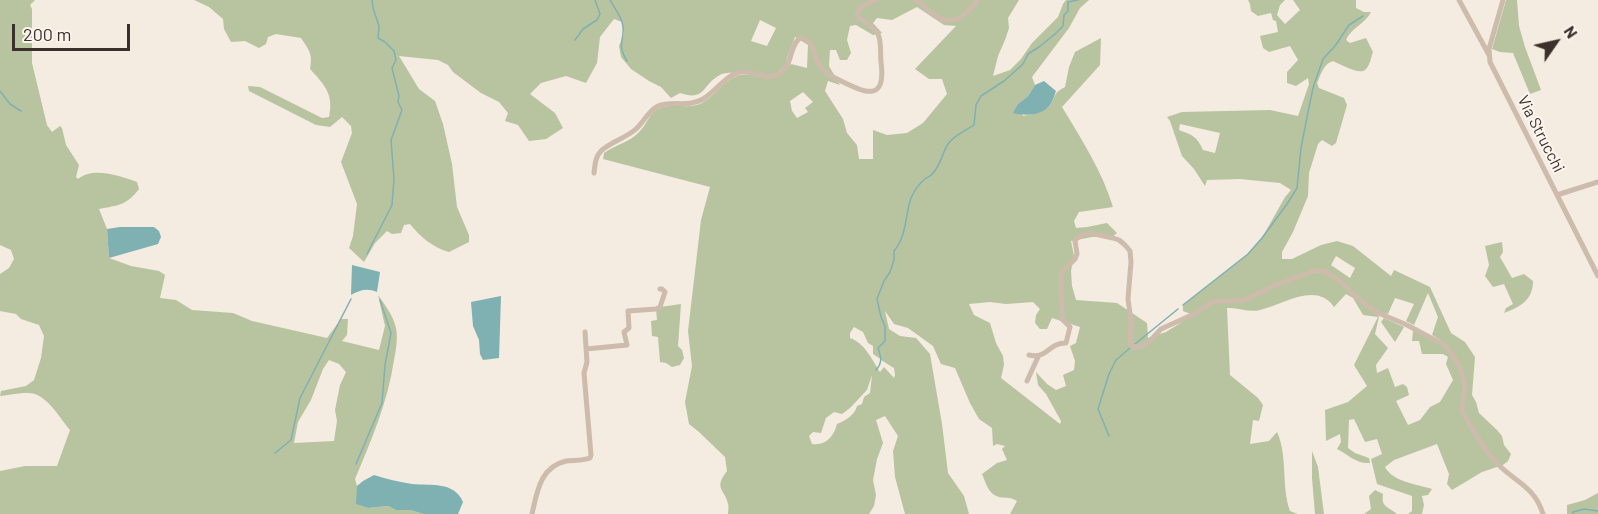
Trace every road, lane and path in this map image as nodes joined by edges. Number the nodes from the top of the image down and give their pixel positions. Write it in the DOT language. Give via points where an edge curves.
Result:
graph roads {
  1 [pos="876,0"];
  2 [pos="915,0"];
  3 [pos="978,0"];
  4 [pos="1459,0"];
  5 [pos="1503,0"];
  6 [pos="1489,55"];
  7 [pos="594,173"];
  8 [pos="1598,182"];
  9 [pos="1557,195"];
  10 [pos="1598,276"];
  11 [pos="660,289"];
  12 [pos="585,332"];
  13 [pos="586,349"];
  14 [pos="1029,355"];
  15 [pos="1038,357"];
  16 [pos="1027,381"];
  17 [pos="532,514"];
  18 [pos="1543,514"];
  1 -- 7 [label="street" via="859,9 857,16 879,36 883,79 877,90 863,90 827,74 817,62 812,44 800,38 780,73 768,77 740,72 697,102 654,108 636,130 600,153"];
  2 -- 3 [label="street" via="936,16 950,20 963,17"];
  4 -- 6 [label="street, Via Strucchi"];
  5 -- 6 [label="street"];
  6 -- 9 [label="street, Via Strucchi"];
  8 -- 9 [label="street"];
  9 -- 10 [label="street, Via Strucchi"];
  11 -- 13 [label="street" via="665,292 660,307 628,311 629,328 624,332 627,345"];
  12 -- 13 [label="street"];
  13 -- 17 [label="street" via="584,373 591,455 587,460 552,467 539,486"];
  14 -- 15 [label="street"];
  15 -- 16 [label="street"];
  15 -- 18 [label="street" via="1057,343 1066,343 1070,327 1062,319 1061,273 1075,260 1075,241 1083,235 1113,238 1130,251 1128,299 1133,346 1148,343 1161,329 1212,302 1245,300 1305,274 1324,271 1376,312 1446,346 1460,367 1466,387 1462,411 1493,460 1532,493"];
}
